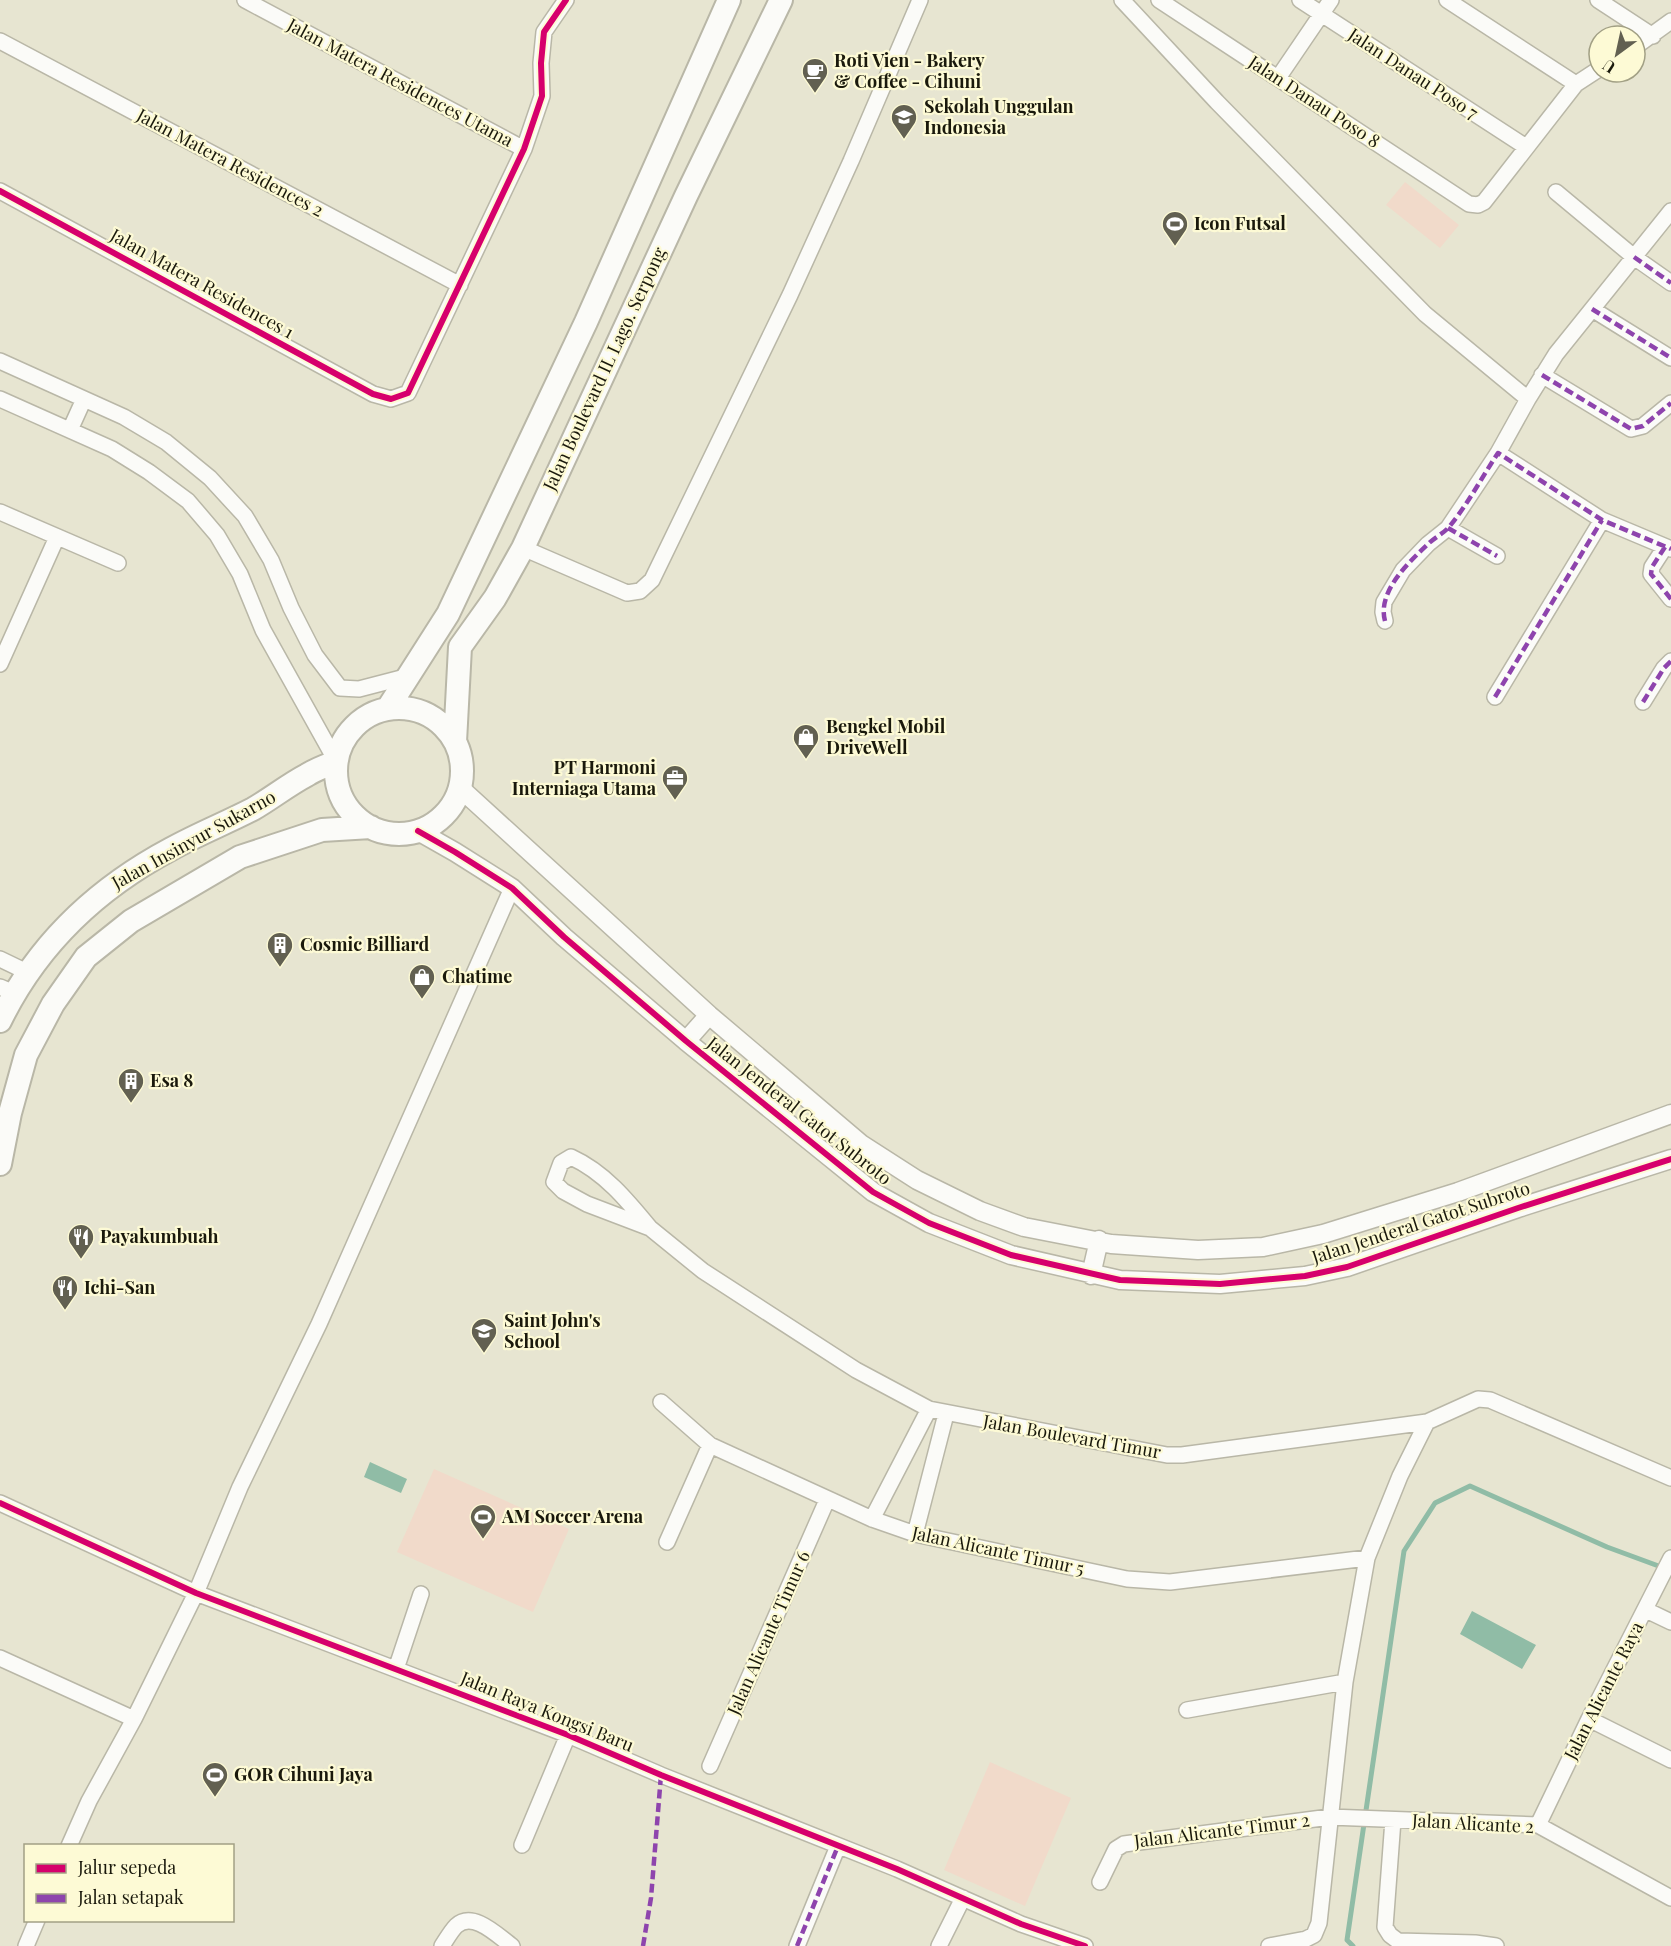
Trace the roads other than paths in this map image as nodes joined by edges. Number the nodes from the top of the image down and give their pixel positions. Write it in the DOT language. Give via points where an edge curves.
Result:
graph roads {
  1 [pos="245,0"];
  2 [pos="566,0"];
  3 [pos="729,0"];
  4 [pos="781,0"];
  5 [pos="920,0"];
  6 [pos="1122,0"];
  7 [pos="1159,0"];
  8 [pos="1300,0"];
  9 [pos="1330,0"];
  10 [pos="1447,0"];
  11 [pos="1598,0"];
  12 [pos="1322,14"];
  13 [pos="1671,21"];
  14 [pos="1653,36"];
  15 [pos="1647,40"];
  16 [pos="0,41"];
  17 [pos="1587,77"];
  18 [pos="1278,78"];
  19 [pos="1576,84"];
  20 [pos="1526,147"];
  21 [pos="524,149"];
  22 [pos="0,191"];
  23 [pos="1556,192"];
  24 [pos="1671,211"];
  25 [pos="1634,257"];
  26 [pos="1671,283"];
  27 [pos="459,285"];
  28 [pos="1592,309"];
  29 [pos="586,322"];
  30 [pos="620,337"];
  31 [pos="1671,358"];
  32 [pos="0,361"];
  33 [pos="1542,375"];
  34 [pos="0,399"];
  35 [pos="84,399"];
  36 [pos="1528,399"];
  37 [pos="1671,403"];
  38 [pos="70,430"];
  39 [pos="1498,453"];
  40 [pos="0,512"];
  41 [pos="1602,520"];
  42 [pos="1448,528"];
  43 [pos="57,537"];
  44 [pos="522,548"];
  45 [pos="1668,548"];
  46 [pos="1497,556"];
  47 [pos="118,563"];
  48 [pos="1671,599"];
  49 [pos="1385,621"];
  50 [pos="1671,661"];
  51 [pos="0,663"];
  52 [pos="409,676"];
  53 [pos="1495,696"];
  54 [pos="1643,702"];
  55 [pos="388,708"];
  56 [pos="455,742"];
  57 [pos="336,762"];
  58 [pos="460,788"];
  59 [pos="371,827"];
  60 [pos="418,831"];
  61 [pos="512,888"];
  62 [pos="0,959"];
  63 [pos="27,972"];
  64 [pos="7,990"];
  65 [pos="709,1015"];
  66 [pos="0,1021"];
  67 [pos="686,1041"];
  68 [pos="1671,1114"];
  69 [pos="1671,1159"];
  70 [pos="0,1164"];
  71 [pos="650,1228"];
  72 [pos="1099,1240"];
  73 [pos="1091,1275"];
  74 [pos="661,1402"];
  75 [pos="929,1409"];
  76 [pos="946,1414"];
  77 [pos="1427,1422"];
  78 [pos="710,1445"];
  79 [pos="1671,1478"];
  80 [pos="827,1500"];
  81 [pos="0,1503"];
  82 [pos="872,1520"];
  83 [pos="915,1534"];
  84 [pos="667,1542"];
  85 [pos="1367,1558"];
  86 [pos="1671,1558"];
  87 [pos="196,1593"];
  88 [pos="421,1594"];
  89 [pos="1649,1603"];
  90 [pos="1671,1623"];
  91 [pos="0,1658"];
  92 [pos="396,1669"];
  93 [pos="1345,1682"];
  94 [pos="1187,1710"];
  95 [pos="134,1719"];
  96 [pos="1588,1719"];
  97 [pos="568,1735"];
  98 [pos="1671,1760"];
  99 [pos="710,1766"];
  100 [pos="1335,1818"];
  101 [pos="1389,1820"];
  102 [pos="1538,1825"];
  103 [pos="69,1844"];
  104 [pos="522,1845"];
  105 [pos="838,1846"];
  106 [pos="1100,1882"];
  107 [pos="963,1898"];
  108 [pos="1671,1898"];
  109 [pos="36,1922"];
  110 [pos="26,1946"];
  111 [pos="442,1946"];
  112 [pos="512,1946"];
  113 [pos="797,1946"];
  114 [pos="939,1946"];
  115 [pos="1085,1946"];
  116 [pos="1269,1946"];
  117 [pos="1496,1946"];
  1 -- 21 [label="street, Jalan Matera Residences Utama"];
  2 -- 21 [label="street" via="544,32 542,96"];
  3 -- 29 [label="main road, Jalan Boulevard IL Lago. Serpong"];
  4 -- 30 [label="main road, Jalan Boulevard IL Lago. Serpong"];
  5 -- 44 [label="street" via="790,295 652,580 640,591 627,593"];
  6 -- 36 [label="street" via="1425,314"];
  7 -- 18 [label="street, Jalan Danau Poso 8"];
  8 -- 12 [label="street, Jalan Danau Poso 7"];
  9 -- 12 [label="street"];
  10 -- 19 [label="street"];
  11 -- 14 [label="street"];
  12 -- 18 [label="street"];
  12 -- 20 [label="street, Jalan Danau Poso 7"];
  13 -- 14 [label="street"];
  14 -- 15 [label="street"];
  16 -- 27 [label="street, Jalan Matera Residences 2"];
  17 -- 19 [label="street"];
  18 -- 20 [label="street, Jalan Danau Poso 8" via="1470,204 1484,202"];
  19 -- 20 [label="street"];
  21 -- 27 [label="street"];
  22 -- 27 [label="street, Jalan Matera Residences 1" via="373,394 391,399 408,393"];
  23 -- 25 [label="street"];
  24 -- 25 [label="street"];
  25 -- 26 [label="street"];
  25 -- 28 [label="street"];
  28 -- 31 [label="street"];
  28 -- 33 [label="street"];
  29 -- 30 [label="main road"];
  29 -- 52 [label="main road, Jalan Boulevard IL Lago. Serpong" via="448,614"];
  30 -- 44 [label="main road, Jalan Boulevard IL Lago. Serpong"];
  32 -- 35 [label="street"];
  33 -- 36 [label="street"];
  33 -- 37 [label="street" via="1631,429 1643,426"];
  34 -- 38 [label="street"];
  35 -- 38 [label="street"];
  35 -- 52 [label="street" via="166,442 210,478 245,516 271,560 315,655 340,688 359,689"];
  36 -- 39 [label="street"];
  38 -- 57 [label="street" via="149,472 188,501 217,535 240,574 263,630"];
  39 -- 41 [label="street"];
  39 -- 42 [label="street"];
  40 -- 43 [label="street"];
  41 -- 45 [label="street"];
  41 -- 53 [label="street"];
  42 -- 46 [label="street"];
  42 -- 49 [label="street" via="1403,570 1384,602"];
  43 -- 47 [label="street"];
  43 -- 51 [label="street"];
  44 -- 56 [label="main road, Jalan Boulevard IL Lago. Serpong" via="495,598 460,647"];
  45 -- 48 [label="street" via="1651,574"];
  50 -- 54 [label="street"];
  52 -- 55 [label="main road, Jalan Boulevard IL Lago. Serpong"];
  55 -- 56 [label="main road" via="420,711 434,718"];
  55 -- 57 [label="main road" via="360,721 345,739"];
  56 -- 58 [label="main road" via="463,772"];
  57 -- 59 [label="main road" via="343,800 358,819"];
  57 -- 63 [label="main road, Jalan Insinyur Sukarno" via="134,870 99,894"];
  58 -- 60 [label="main road" via="444,815"];
  58 -- 65 [label="street, Jalan Jenderal Gatot Subroto"];
  59 -- 60 [label="main road" via="386,833"];
  59 -- 70 [label="main road, Jalan Insinyur Sukarno" via="322,830 240,856 131,921 86,957 53,1004 26,1054"];
  60 -- 61 [label="street, Jalan Jenderal Gatot Subroto"];
  61 -- 67 [label="street, Jalan Jenderal Gatot Subroto"];
  61 -- 87 [label="street" via="319,1324 240,1487"];
  62 -- 63 [label="street"];
  63 -- 64 [label="main road, Jalan Insinyur Sukarno"];
  64 -- 66 [label="main road, Jalan Insinyur Sukarno"];
  65 -- 67 [label="street"];
  65 -- 72 [label="street, Jalan Jenderal Gatot Subroto" via="861,1144 916,1180 1024,1227"];
  67 -- 73 [label="street, Jalan Jenderal Gatot Subroto" via="873,1192 929,1223 1011,1255"];
  68 -- 72 [label="street, Jalan Jenderal Gatot Subroto" via="1458,1192 1323,1234 1263,1246 1198,1250"];
  69 -- 73 [label="street, Jalan Jenderal Gatot Subroto" via="1347,1267 1305,1276 1220,1284"];
  71 -- 71 [label="street, Jalan Boulevard Timur" via="619,1191 583,1163 571,1157 561,1163 554,1182 563,1191"];
  71 -- 75 [label="street, Jalan Boulevard Timur" via="703,1271 856,1370"];
  72 -- 73 [label="street"];
  74 -- 78 [label="street, Jalan Alicante Timur 5"];
  75 -- 76 [label="street, Jalan Boulevard Timur"];
  75 -- 82 [label="street"];
  76 -- 77 [label="street, Jalan Boulevard Timur" via="1167,1455"];
  76 -- 83 [label="street"];
  77 -- 79 [label="street, Jalan Boulevard Timur" via="1478,1399 1490,1400"];
  77 -- 85 [label="street"];
  78 -- 80 [label="street, Jalan Alicante Timur 5"];
  78 -- 84 [label="street"];
  80 -- 82 [label="street, Jalan Alicante Timur 5"];
  80 -- 99 [label="street, Jalan Alicante Timur 6"];
  81 -- 87 [label="street, Jalan Raya Kongsi Baru"];
  82 -- 83 [label="street, Jalan Alicante Timur 5"];
  83 -- 85 [label="street, Jalan Alicante Timur 5" via="1148,1582"];
  85 -- 93 [label="street"];
  86 -- 89 [label="street, Jalan Alicante Raya"];
  87 -- 92 [label="street, Jalan Raya Kongsi Baru"];
  87 -- 95 [label="street"];
  88 -- 92 [label="street"];
  89 -- 90 [label="street"];
  89 -- 96 [label="street, Jalan Alicante Raya"];
  91 -- 95 [label="street"];
  92 -- 97 [label="street, Jalan Raya Kongsi Baru"];
  93 -- 94 [label="street"];
  93 -- 100 [label="street"];
  95 -- 103 [label="street"];
  96 -- 98 [label="street"];
  96 -- 102 [label="street, Jalan Alicante Raya"];
  97 -- 104 [label="street"];
  97 -- 105 [label="street, Jalan Raya Kongsi Baru"];
  100 -- 101 [label="street, Jalan Alicante 2"];
  100 -- 106 [label="street, Jalan Alicante Timur 2" via="1124,1844 1116,1849"];
  100 -- 116 [label="street" via="1314,1935"];
  101 -- 102 [label="street, Jalan Alicante 2"];
  101 -- 117 [label="street" via="1386,1927 1390,1935 1398,1941"];
  102 -- 108 [label="street, Jalan Alicante 2"];
  105 -- 107 [label="street, Jalan Raya Kongsi Baru"];
  105 -- 113 [label="street"];
  107 -- 114 [label="street"];
  107 -- 115 [label="street, Jalan Raya Kongsi Baru"];
  109 -- 110 [label="street"];
  111 -- 112 [label="street" via="458,1924 467,1921 479,1922"];
}
